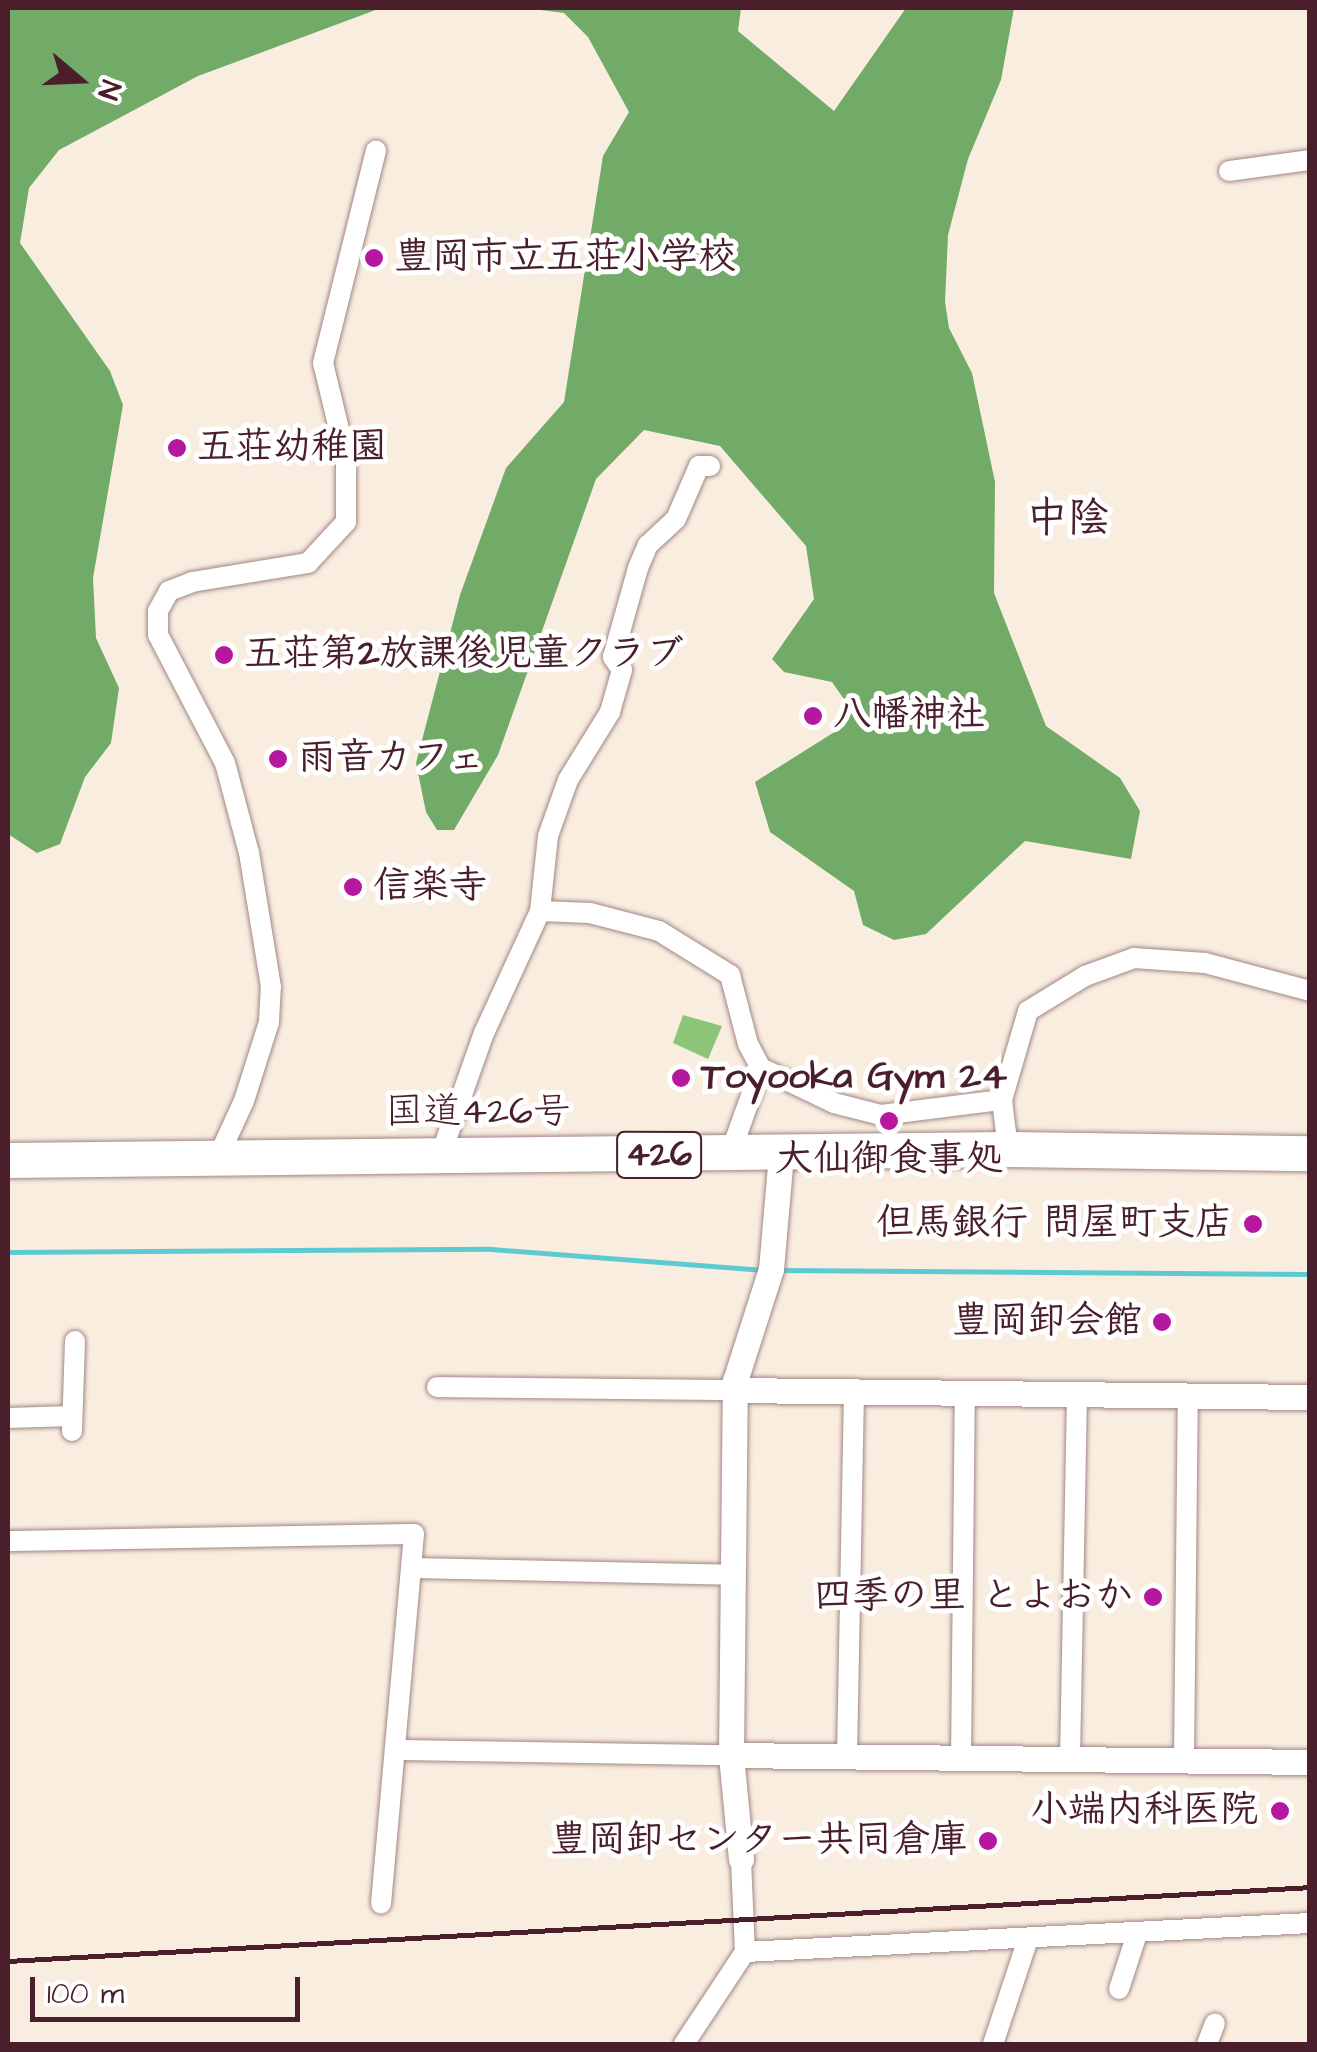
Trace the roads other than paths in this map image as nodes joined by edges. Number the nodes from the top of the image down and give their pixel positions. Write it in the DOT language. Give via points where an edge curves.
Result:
graph roads {
  1 [pos="376,150"];
  2 [pos="1310,160"];
  3 [pos="1229,171"];
  4 [pos="710,466"];
  5 [pos="540,911"];
  6 [pos="1310,992"];
  7 [pos="762,1068"];
  8 [pos="1002,1100"];
  9 [pos="1008,1149"];
  10 [pos="1310,1152"];
  11 [pos="730,1154"];
  12 [pos="781,1154"];
  13 [pos="219,1155"];
  14 [pos="440,1157"];
  15 [pos="8,1160"];
  16 [pos="75,1341"];
  17 [pos="438,1387"];
  18 [pos="736,1390"];
  19 [pos="854,1392"];
  20 [pos="965,1393"];
  21 [pos="1077,1394"];
  22 [pos="1188,1395"];
  23 [pos="1310,1397"];
  24 [pos="8,1418"];
  25 [pos="8,1541"];
  26 [pos="411,1568"];
  27 [pos="733,1575"];
  28 [pos="395,1750"];
  29 [pos="731,1755"];
  30 [pos="847,1756"];
  31 [pos="961,1758"];
  32 [pos="1070,1759"];
  33 [pos="1184,1760"];
  34 [pos="1310,1762"];
  35 [pos="741,1860"];
  36 [pos="381,1904"];
  37 [pos="1310,1922"];
  38 [pos="1138,1934"];
  39 [pos="1028,1942"];
  40 [pos="744,1952"];
  41 [pos="1119,1989"];
  42 [pos="684,2044"];
  43 [pos="993,2044"];
  1 -- 13 [label="street" via="323,363 346,458 346,522 308,562 192,582 169,591 158,611 163,648 225,763 249,854 271,987 269,1022"];
  2 -- 3 [label="street"];
  4 -- 5 [label="street" via="699,466 676,519 648,545 638,568 614,657 622,670 610,712 568,780 548,836"];
  5 -- 7 [label="street" via="590,913 659,931 730,975 748,1044"];
  5 -- 14 [label="street" via="484,1033"];
  6 -- 8 [label="street" via="1205,962 1134,958 1106,966 1028,1011"];
  7 -- 8 [label="street" via="834,1103 880,1115"];
  7 -- 11 [label="street"];
  8 -- 9 [label="street"];
  9 -- 10 [label="highway, 国道426号 / 426"];
  9 -- 12 [label="highway, 国道426号 / 426"];
  11 -- 12 [label="highway, 国道426号 / 426"];
  11 -- 14 [label="highway, 国道426号 / 426"];
  12 -- 18 [label="street" via="771,1269 741,1350"];
  13 -- 14 [label="highway, 国道426号 / 426"];
  13 -- 15 [label="highway, 国道426号 / 426"];
  16 -- 24 [label="street" via="72,1424"];
  17 -- 18 [label="street"];
  18 -- 19 [label="street"];
  18 -- 27 [label="street"];
  19 -- 20 [label="street"];
  19 -- 30 [label="street"];
  20 -- 21 [label="street"];
  20 -- 31 [label="street"];
  21 -- 22 [label="street"];
  21 -- 32 [label="street"];
  22 -- 23 [label="street"];
  22 -- 33 [label="street"];
  25 -- 26 [label="street" via="414,1534"];
  26 -- 27 [label="street"];
  26 -- 28 [label="street"];
  27 -- 29 [label="street"];
  28 -- 29 [label="street"];
  28 -- 36 [label="street"];
  29 -- 30 [label="street"];
  29 -- 35 [label="street"];
  30 -- 31 [label="street"];
  31 -- 32 [label="street"];
  32 -- 33 [label="street"];
  33 -- 34 [label="street"];
  35 -- 40 [label="street"];
  37 -- 38 [label="street"];
  38 -- 39 [label="street"];
  38 -- 41 [label="street"];
  39 -- 40 [label="street"];
  39 -- 43 [label="street"];
  40 -- 42 [label="street"];
}
